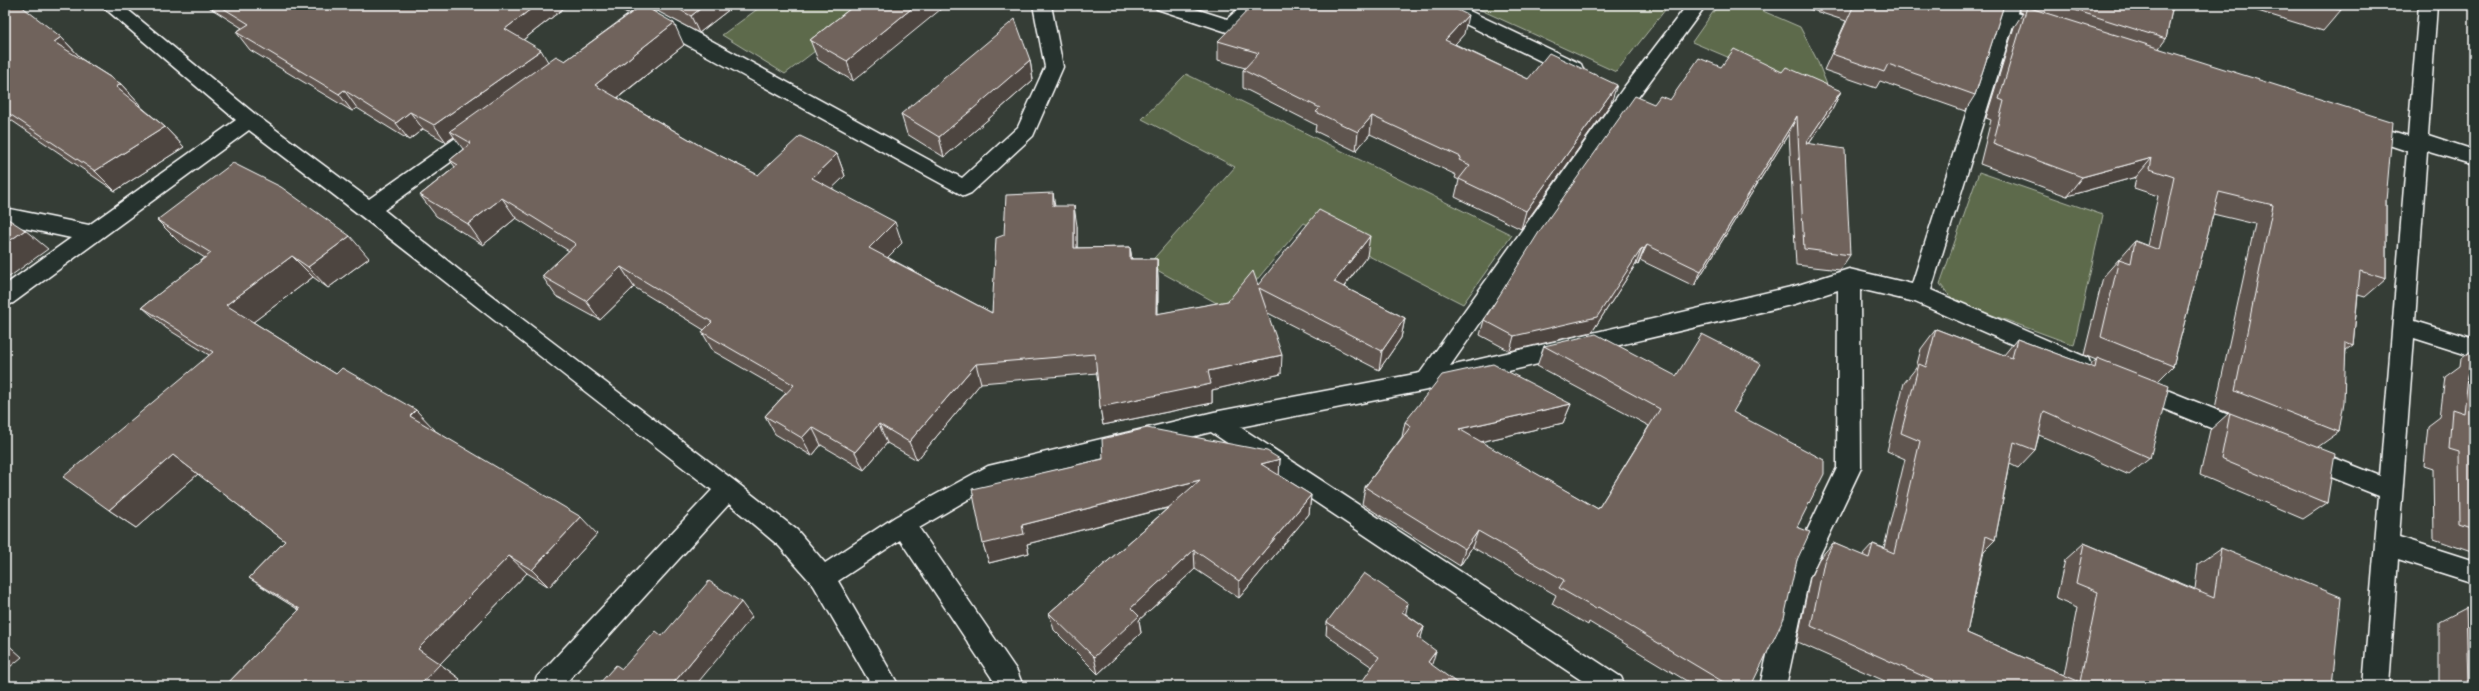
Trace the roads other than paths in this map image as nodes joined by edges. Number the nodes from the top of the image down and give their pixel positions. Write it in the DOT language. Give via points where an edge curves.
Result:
graph roads {
  1 [pos="110,5"];
  2 [pos="1042,5"];
  3 [pos="1163,5"];
  4 [pos="1255,5"];
  5 [pos="1441,5"];
  6 [pos="1697,5"];
  7 [pos="1972,5"];
  8 [pos="2428,5"];
  9 [pos="2009,11"];
  10 [pos="643,13"];
  11 [pos="2067,35"];
  12 [pos="1587,75"];
  13 [pos="497,118"];
  14 [pos="249,120"];
  15 [pos="2344,123"];
  16 [pos="2419,143"];
  17 [pos="2474,158"];
  18 [pos="369,210"];
  19 [pos="5,216"];
  20 [pos="91,234"];
  21 [pos="1849,278"];
  22 [pos="1919,294"];
  23 [pos="5,297"];
  24 [pos="2404,326"];
  25 [pos="2474,348"];
  26 [pos="2098,372"];
  27 [pos="1427,381"];
  28 [pos="2120,381"];
  29 [pos="1214,422"];
  30 [pos="2266,440"];
  31 [pos="2288,449"];
  32 [pos="728,489"];
  33 [pos="2390,490"];
  34 [pos="903,525"];
  35 [pos="2386,544"];
  36 [pos="2474,572"];
  37 [pos="823,578"];
  38 [pos="546,686"];
  39 [pos="886,686"];
  40 [pos="1010,686"];
  41 [pos="1612,686"];
  42 [pos="1773,686"];
  43 [pos="2376,686"];
  1 -- 14 [label="street"];
  2 -- 10 [label="street" via="1054,67 1026,130 964,188"];
  3 -- 4 [label="street" via="1230,28"];
  5 -- 12 [label="street"];
  6 -- 27 [label="street" via="1622,92"];
  7 -- 9 [label="street"];
  8 -- 16 [label="street"];
  9 -- 11 [label="street"];
  9 -- 22 [label="street"];
  13 -- 18 [label="street"];
  14 -- 18 [label="street"];
  14 -- 20 [label="street"];
  15 -- 16 [label="street"];
  16 -- 17 [label="street"];
  16 -- 24 [label="street"];
  18 -- 32 [label="street" via="471,292"];
  19 -- 20 [label="street"];
  20 -- 23 [label="street"];
  21 -- 22 [label="street"];
  21 -- 27 [label="street" via="1796,295"];
  21 -- 42 [label="street" via="1849,468 1797,577"];
  22 -- 26 [label="street"];
  24 -- 25 [label="street"];
  24 -- 33 [label="street"];
  27 -- 29 [label="street"];
  28 -- 30 [label="street"];
  29 -- 34 [label="street" via="988,476"];
  29 -- 41 [label="street"];
  31 -- 33 [label="street"];
  32 -- 37 [label="street" via="788,538"];
  32 -- 38 [label="street"];
  33 -- 35 [label="street"];
  34 -- 37 [label="street"];
  34 -- 40 [label="street"];
  35 -- 36 [label="street"];
  35 -- 43 [label="street"];
  37 -- 39 [label="street"];
}
